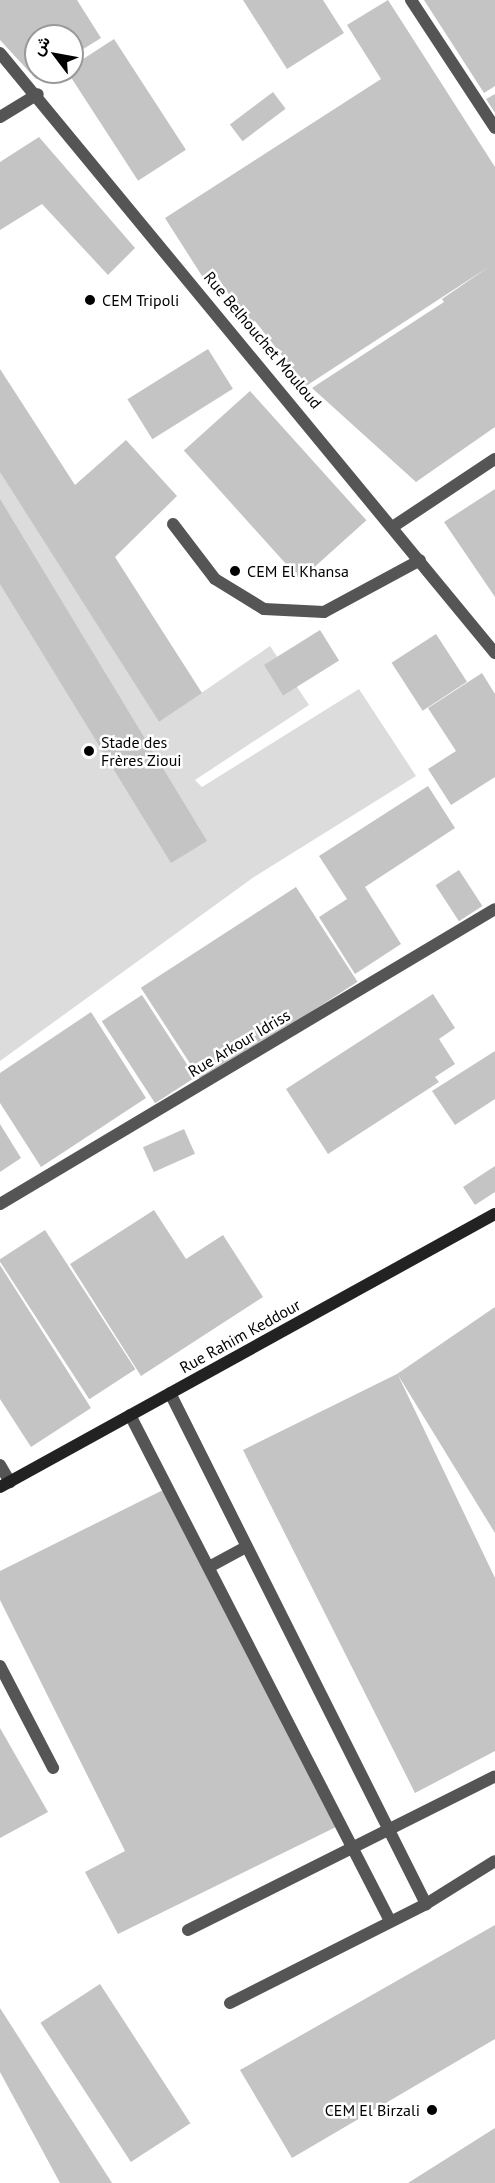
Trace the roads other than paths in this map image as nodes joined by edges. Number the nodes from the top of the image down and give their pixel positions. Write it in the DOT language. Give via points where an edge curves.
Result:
graph roads {
  1 [pos="411,0"];
  2 [pos="0,53"];
  3 [pos="38,94"];
  4 [pos="0,117"];
  5 [pos="495,128"];
  6 [pos="495,459"];
  7 [pos="172,524"];
  8 [pos="394,526"];
  9 [pos="420,560"];
  10 [pos="495,653"];
  11 [pos="495,909"];
  12 [pos="0,1204"];
  13 [pos="495,1214"];
  14 [pos="170,1393"];
  15 [pos="130,1415"];
  16 [pos="0,1465"];
  17 [pos="5,1484"];
  18 [pos="246,1547"];
  19 [pos="209,1567"];
  20 [pos="0,1666"];
  21 [pos="53,1768"];
  22 [pos="495,1776"];
  23 [pos="389,1830"];
  24 [pos="356,1848"];
  25 [pos="495,1861"];
  26 [pos="426,1904"];
  27 [pos="389,1919"];
  28 [pos="188,1930"];
  29 [pos="230,2003"];
  1 -- 5 [label="street"];
  2 -- 3 [label="street, Rue Belhouchet Mouloud"];
  3 -- 4 [label="street"];
  3 -- 8 [label="street, Rue Belhouchet Mouloud"];
  6 -- 8 [label="street"];
  7 -- 9 [label="street" via="215,579 264,609 324,612"];
  8 -- 9 [label="street, Rue Belhouchet Mouloud"];
  9 -- 10 [label="street, Rue Belhouchet Mouloud"];
  11 -- 12 [label="street, Rue Arkour Idriss"];
  13 -- 14 [label="main road, Rue Rahim Keddour"];
  14 -- 15 [label="main road, Rue Rahim Keddour"];
  14 -- 18 [label="street"];
  15 -- 17 [label="main road, Rue Rahim Keddour"];
  15 -- 19 [label="street"];
  16 -- 17 [label="street"];
  18 -- 19 [label="street"];
  18 -- 23 [label="street"];
  19 -- 24 [label="street"];
  20 -- 21 [label="street"];
  22 -- 23 [label="street"];
  23 -- 24 [label="street"];
  23 -- 26 [label="street"];
  24 -- 27 [label="street"];
  24 -- 28 [label="street"];
  25 -- 26 [label="street"];
  26 -- 27 [label="street"];
  27 -- 29 [label="street"];
}
